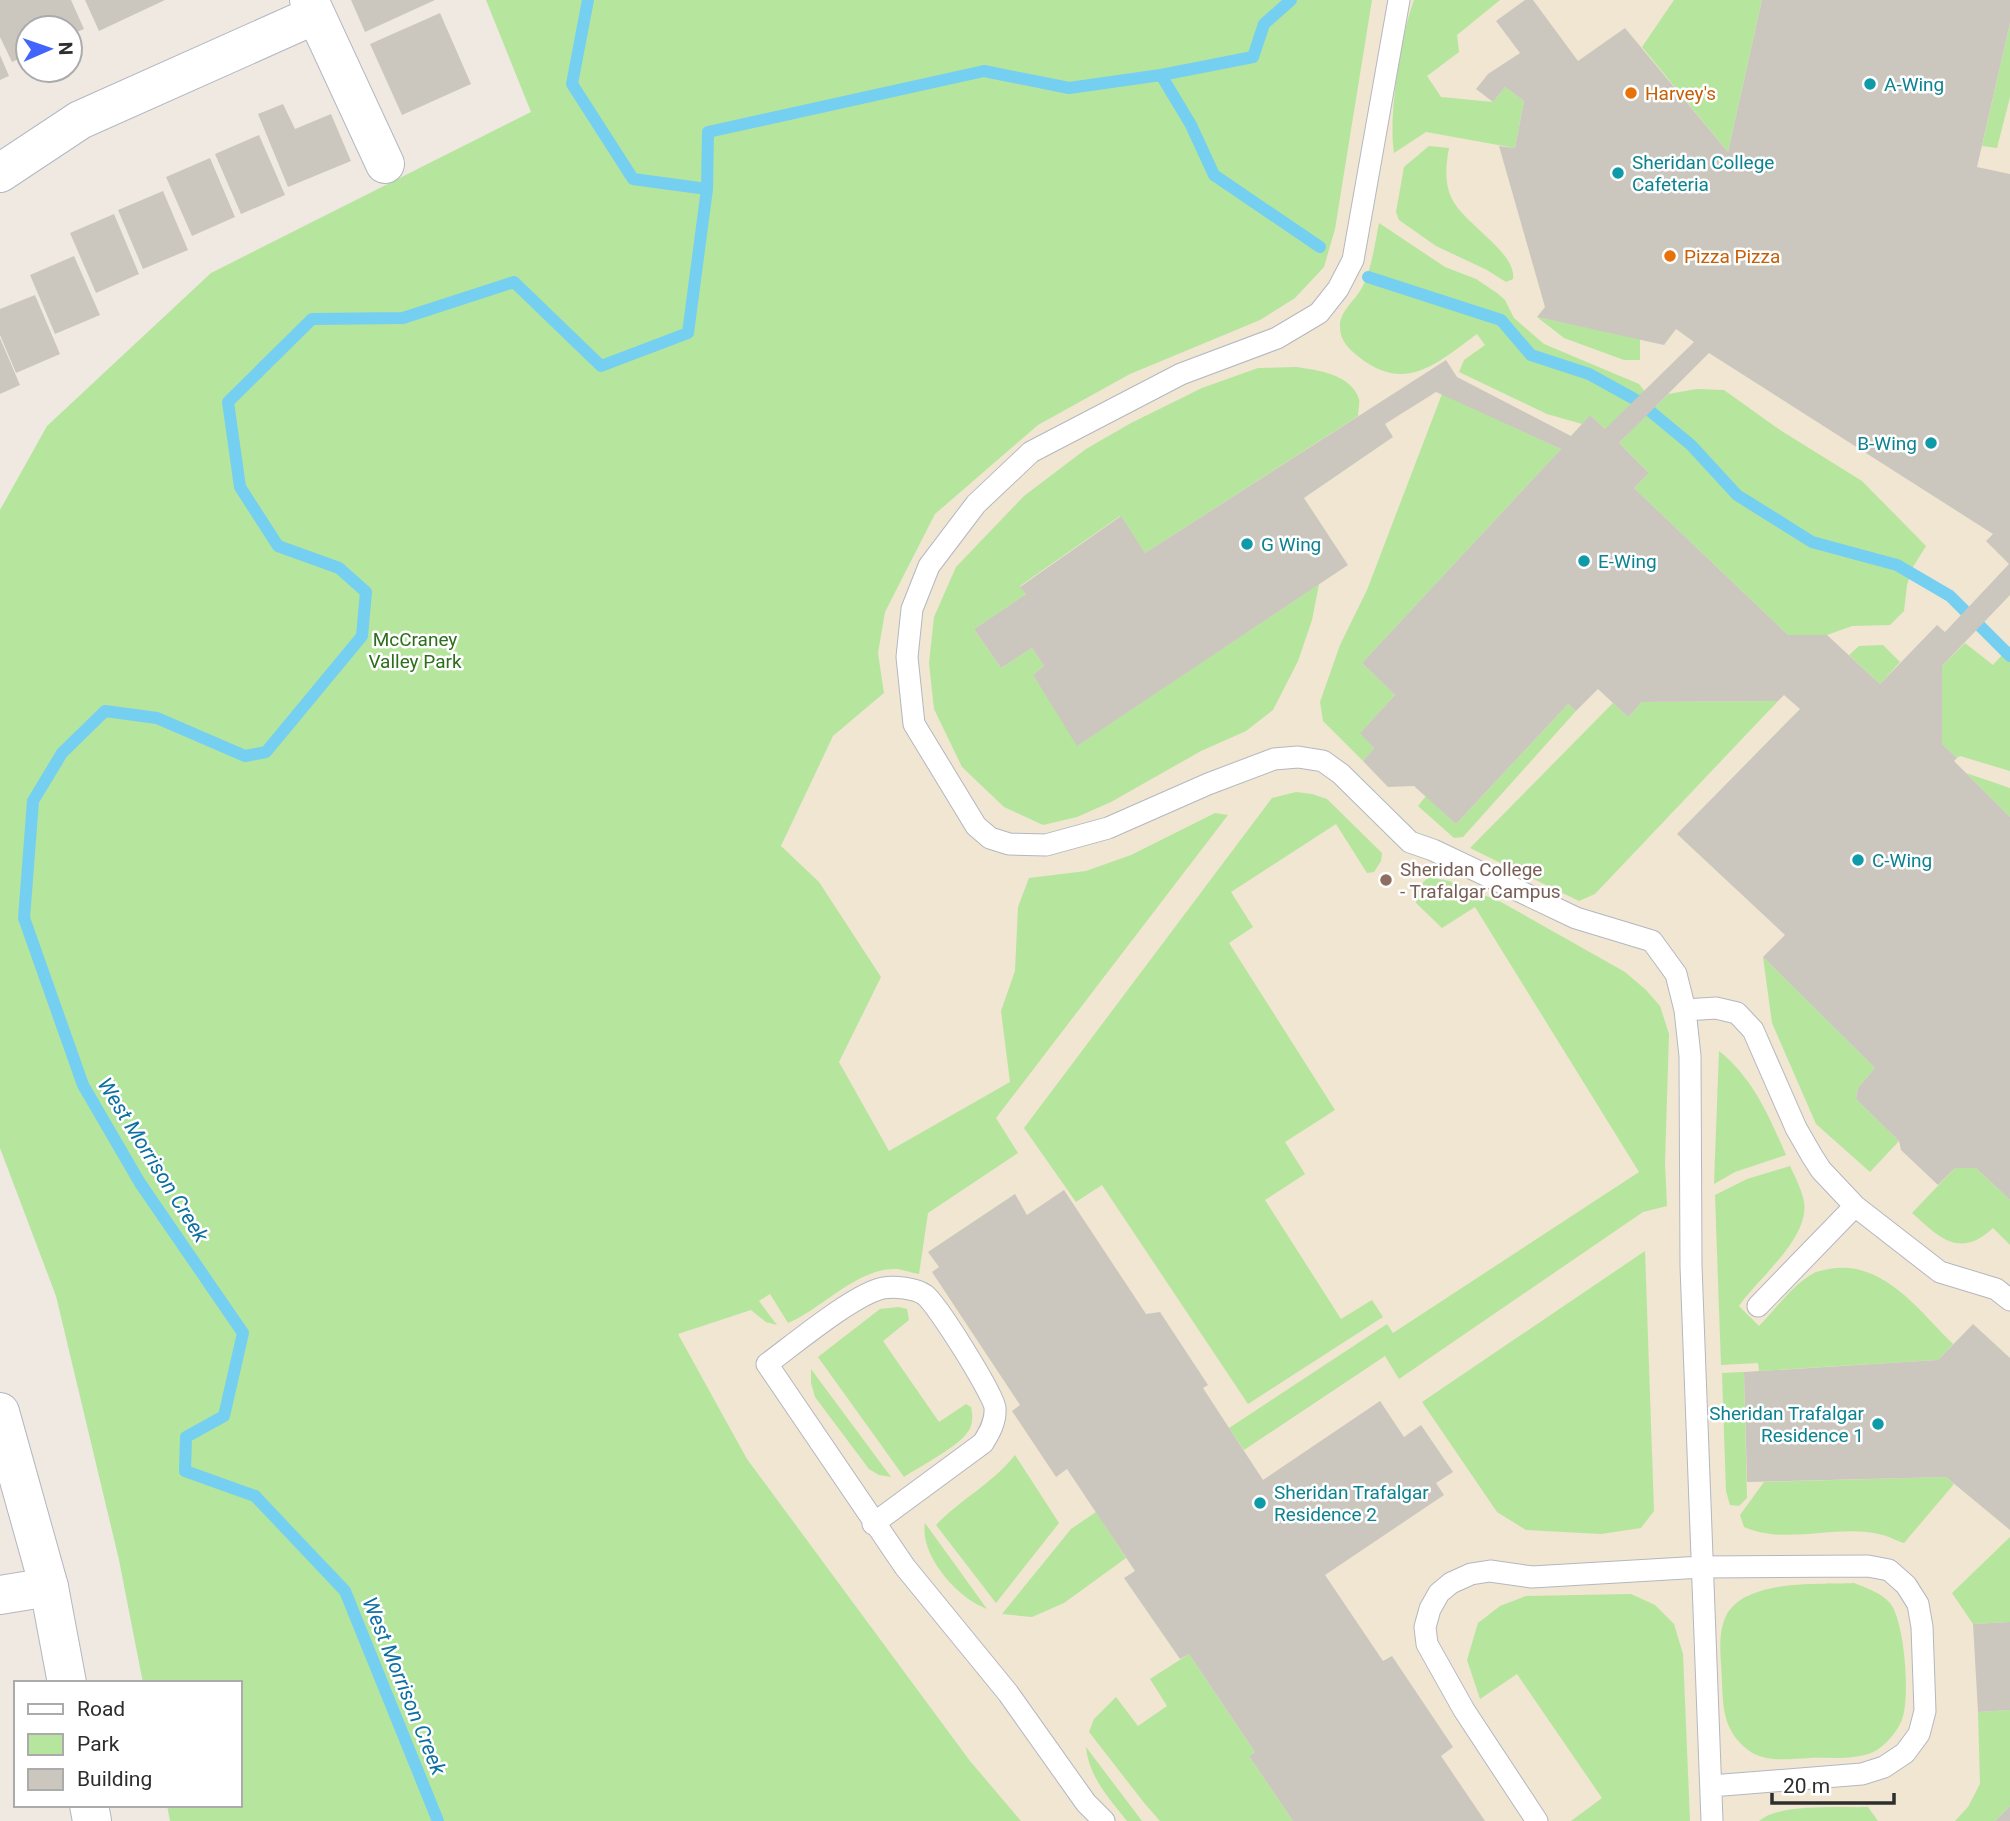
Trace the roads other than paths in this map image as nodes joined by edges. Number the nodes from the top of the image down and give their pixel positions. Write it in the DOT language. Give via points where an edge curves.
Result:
graph roads {
  1 [pos="1399,0"];
  2 [pos="312,7"];
  3 [pos="385,164"];
  4 [pos="0,173"];
  5 [pos="1685,1010"];
  6 [pos="1855,1206"];
  7 [pos="2010,1300"];
  8 [pos="1758,1306"];
  9 [pos="0,1412"];
  10 [pos="873,1524"];
  11 [pos="1702,1567"];
  12 [pos="49,1587"];
  13 [pos="0,1595"];
  14 [pos="67,1681"];
  15 [pos="1712,1786"];
  16 [pos="1104,1821"];
  17 [pos="1537,1821"];
  18 [pos="1713,1821"];
  1 -- 5 [label="lane" via="1353,260 1338,289 1319,313 1277,338 1181,374 1031,453 976,504 929,566 912,609 907,657 914,724 975,826 990,838 1009,844 1046,845 1108,828 1274,759 1323,761 1410,842 1576,918 1652,941 1676,974"];
  2 -- 3 [label="street"];
  2 -- 4 [label="street" via="80,120"];
  5 -- 6 [label="lane" via="1737,1013 1754,1030 1796,1128 1821,1170"];
  5 -- 11 [label="lane" via="1690,1056 1691,1254"];
  6 -- 7 [label="lane" via="1940,1272 1996,1289"];
  6 -- 8 [label="lane"];
  9 -- 12 [label="street"];
  10 -- 10 [label="lane" via="767,1364 850,1304 882,1288 903,1288 925,1295 964,1347 995,1406 993,1426 983,1443"];
  10 -- 16 [label="lane"];
  11 -- 15 [label="lane"];
  11 -- 15 [label="lane" via="1868,1566 1889,1570 1918,1604 1922,1627 1925,1711 1919,1734 1905,1753 1862,1774"];
  11 -- 17 [label="lane" via="1532,1577 1490,1571 1471,1574 1439,1593 1425,1627 1427,1644"];
  12 -- 13 [label="street"];
  12 -- 14 [label="street"];
  15 -- 18 [label="lane"];
}
